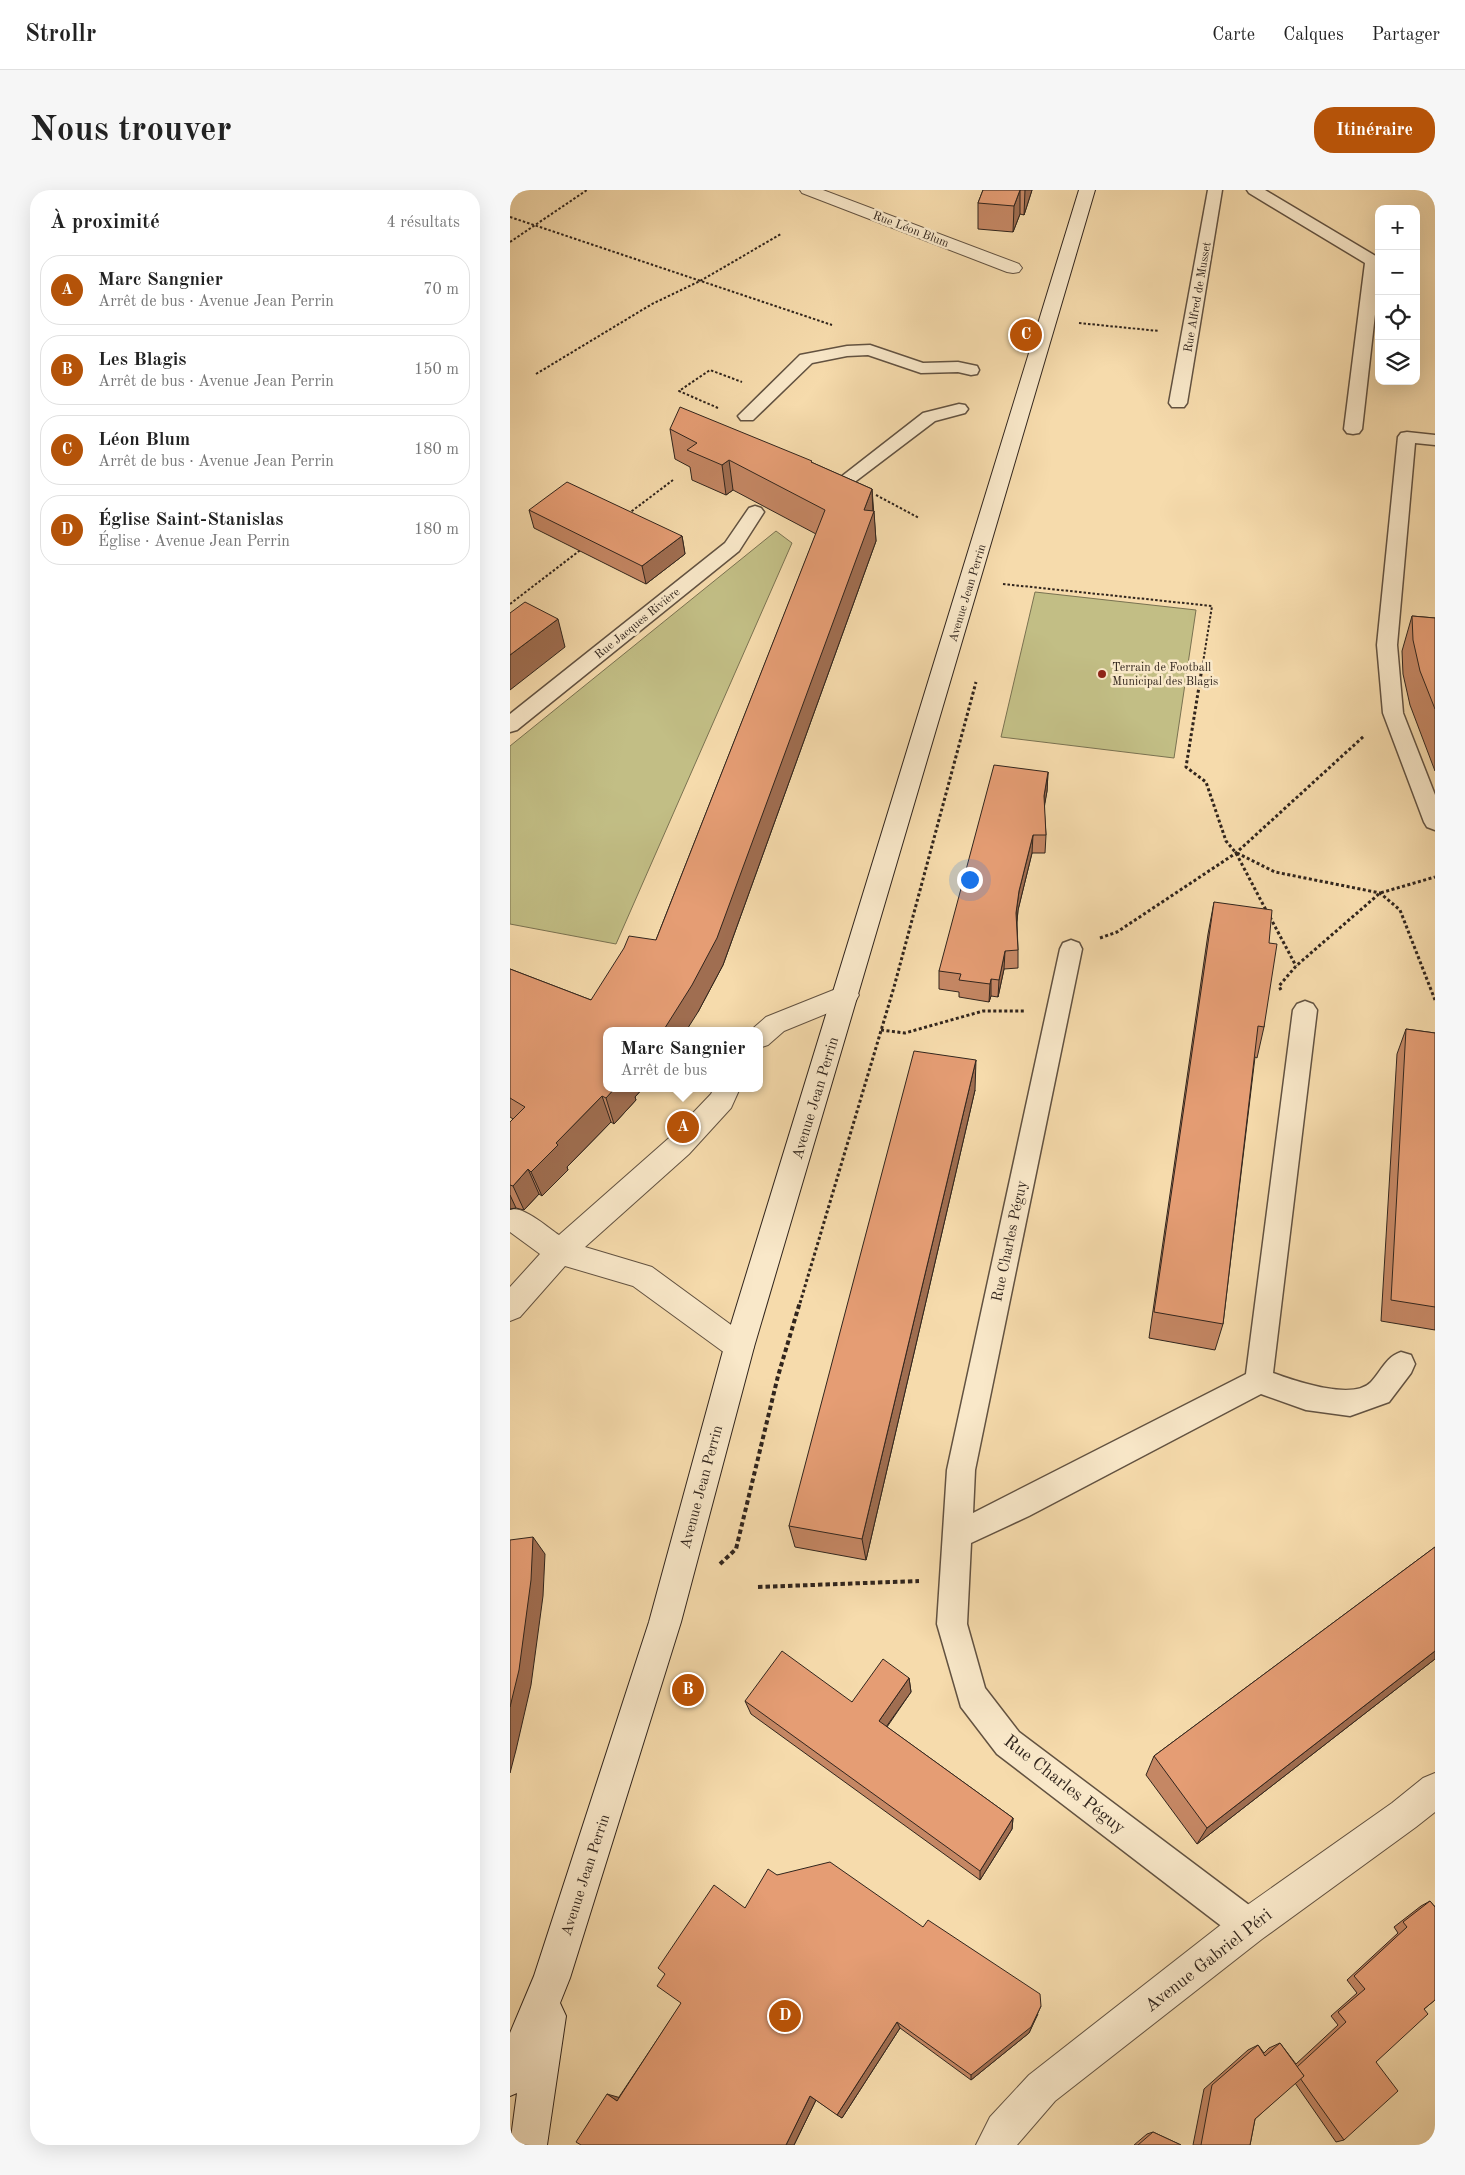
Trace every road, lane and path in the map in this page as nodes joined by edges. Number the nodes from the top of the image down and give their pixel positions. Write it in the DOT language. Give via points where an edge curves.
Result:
graph roads {
  1 [pos="587,190"];
  2 [pos="808,190"];
  3 [pos="1087,190"];
  4 [pos="1215,190"];
  5 [pos="1254,190"];
  6 [pos="510,217"];
  7 [pos="534,226"];
  8 [pos="781,234"];
  9 [pos="510,242"];
  10 [pos="1013,268"];
  11 [pos="700,281"];
  12 [pos="1079,323"];
  13 [pos="1190,335"];
  14 [pos="870,350"];
  15 [pos="971,370"];
  16 [pos="536,374"];
  17 [pos="770,393"];
  18 [pos="1178,403"];
  19 [pos="720,408"];
  20 [pos="959,409"];
  21 [pos="748,416"];
  22 [pos="1353,429"];
  23 [pos="1435,440"];
  24 [pos="673,480"];
  25 [pos="846,480"];
  26 [pos="755,512"];
  27 [pos="626,515"];
  28 [pos="588,545"];
  29 [pos="1004,575"];
  30 [pos="1002,584"];
  31 [pos="1000,593"];
  32 [pos="510,604"];
  33 [pos="976,680"];
  34 [pos="510,725"];
  35 [pos="1364,736"];
  36 [pos="1435,822"];
  37 [pos="1236,853"];
  38 [pos="1435,877"];
  39 [pos="1380,894"];
  40 [pos="1070,949"];
  41 [pos="1296,966"];
  42 [pos="846,995"];
  43 [pos="1435,1000"];
  44 [pos="1305,1010"];
  45 [pos="1058,1011"];
  46 [pos="881,1030"];
  47 [pos="763,1034"];
  48 [pos="1301,1036"];
  49 [pos="725,1092"];
  50 [pos="515,1220"];
  51 [pos="560,1252"];
  52 [pos="510,1308"];
  53 [pos="739,1347"];
  54 [pos="1401,1364"];
  55 [pos="1259,1381"];
  56 [pos="957,1535"];
  57 [pos="718,1566"];
  58 [pos="954,1579"];
  59 [pos="758,1587"];
  60 [pos="1435,1790"];
  61 [pos="1250,1926"];
  62 [pos="552,1978"];
  63 [pos="510,2077"];
  64 [pos="528,2145"];
  65 [pos="995,2145"];
  1 -- 7 [label="path"];
  2 -- 10 [label="main road, Rue Léon Blum"];
  3 -- 42 [label="main road, Avenue Jean Perrin"];
  4 -- 13 [label="lane, Rue Alfred de Musset"];
  5 -- 22 [label="lane" via="1373,261"];
  6 -- 7 [label="path"];
  7 -- 9 [label="path"];
  7 -- 11 [label="path"];
  8 -- 11 [label="path"];
  11 -- 14 [label="path" via="870,338"];
  11 -- 16 [label="path" via="652,304"];
  12 -- 13 [label="path"];
  13 -- 18 [label="lane, Rue Alfred de Musset"];
  14 -- 15 [label="lane" via="921,368"];
  14 -- 17 [label="lane" via="847,350 806,360"];
  17 -- 19 [label="path" via="710,370 679,391"];
  17 -- 21 [label="lane"];
  20 -- 25 [label="lane" via="929,417"];
  23 -- 36 [label="lane" via="1407,437 1387,645 1393,712"];
  24 -- 27 [label="path"];
  26 -- 34 [label="lane, Rue Jacques Rivière" via="732,547"];
  28 -- 32 [label="path"];
  29 -- 30 [label="path"];
  30 -- 31 [label="path"];
  30 -- 37 [label="path" via="1212,606 1186,767 1206,782 1226,842"];
  33 -- 46 [label="path"];
  35 -- 37 [label="path"];
  37 -- 39 [label="path" via="1275,872"];
  37 -- 40 [label="path" via="1117,932"];
  37 -- 41 [label="path"];
  38 -- 39 [label="path"];
  39 -- 41 [label="path"];
  39 -- 43 [label="path" via="1400,910"];
  40 -- 45 [label="lane, Rue Charles Péguy"];
  41 -- 48 [label="path" via="1279,986"];
  42 -- 47 [label="main road" via="775,1024"];
  42 -- 53 [label="main road, Avenue Jean Perrin"];
  44 -- 48 [label="lane"];
  45 -- 46 [label="path" via="982,1011 905,1033"];
  45 -- 56 [label="lane, Rue Charles Péguy" via="961,1470"];
  46 -- 57 [label="path" via="778,1376 736,1549"];
  48 -- 55 [label="lane"];
  49 -- 51 [label="main road" via="722,1100 679,1146"];
  50 -- 51 [label="main road"];
  51 -- 52 [label="main road"];
  51 -- 53 [label="main road" via="642,1276"];
  53 -- 62 [label="main road, Avenue Jean Perrin" via="665,1622"];
  54 -- 55 [label="lane" via="1379,1393 1350,1403 1306,1397"];
  55 -- 56 [label="lane"];
  56 -- 58 [label="lane, Rue Charles Péguy"];
  58 -- 59 [label="path"];
  58 -- 61 [label="lane, Rue Charles Péguy" via="952,1624 972,1696 1008,1743"];
  60 -- 61 [label="main road, Avenue Gabriel Péri"];
  61 -- 65 [label="main road, Avenue Gabriel Péri" via="1042,2088"];
  62 -- 63 [label="main road, Avenue Jean Perrin"];
  62 -- 64 [label="main road, Avenue Jean Perrin"];
}
